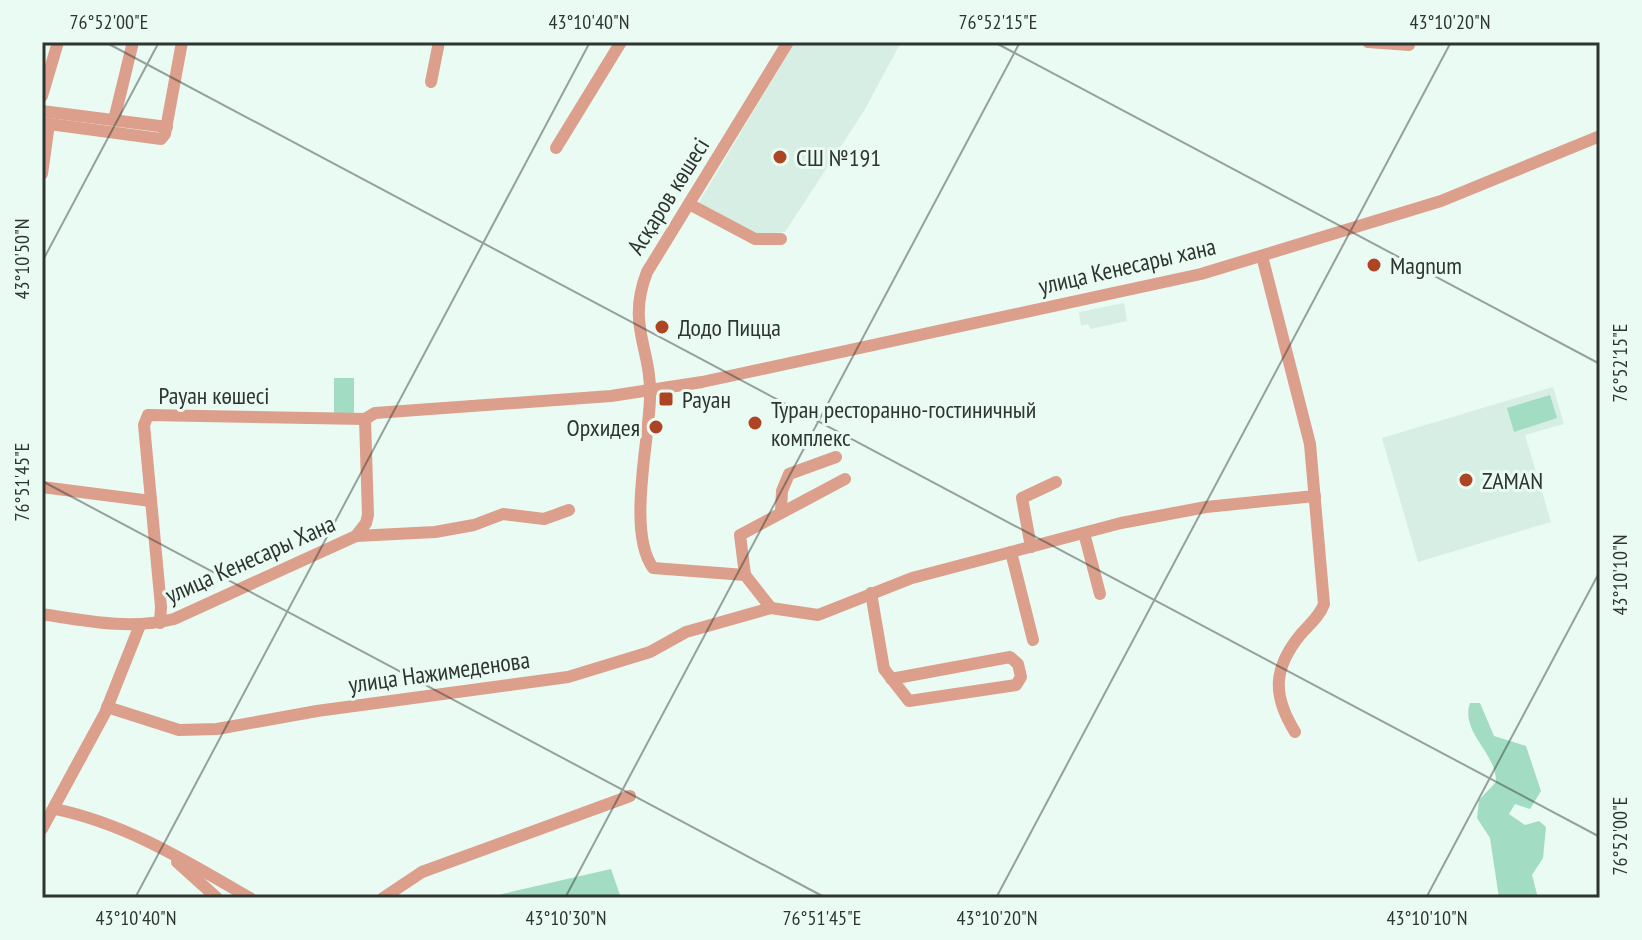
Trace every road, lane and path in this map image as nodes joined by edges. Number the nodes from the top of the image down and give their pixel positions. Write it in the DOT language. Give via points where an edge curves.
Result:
graph roads {
  1 [pos="58,42"];
  2 [pos="133,42"];
  3 [pos="182,42"];
  4 [pos="439,42"];
  5 [pos="621,42"];
  6 [pos="788,42"];
  7 [pos="1368,42"];
  8 [pos="1409,45"];
  9 [pos="431,82"];
  10 [pos="42,96"];
  11 [pos="42,111"];
  12 [pos="114,120"];
  13 [pos="45,124"];
  14 [pos="167,127"];
  15 [pos="1600,136"];
  16 [pos="556,148"];
  17 [pos="42,174"];
  18 [pos="689,204"];
  19 [pos="781,239"];
  20 [pos="1262,256"];
  21 [pos="650,388"];
  22 [pos="365,419"];
  23 [pos="836,457"];
  24 [pos="845,479"];
  25 [pos="1056,482"];
  26 [pos="42,487"];
  27 [pos="1315,496"];
  28 [pos="151,501"];
  29 [pos="569,510"];
  30 [pos="781,511"];
  31 [pos="1084,533"];
  32 [pos="356,536"];
  33 [pos="1031,547"];
  34 [pos="1011,552"];
  35 [pos="745,575"];
  36 [pos="871,593"];
  37 [pos="1100,594"];
  38 [pos="771,608"];
  39 [pos="42,614"];
  40 [pos="160,623"];
  41 [pos="140,625"];
  42 [pos="1033,640"];
  43 [pos="891,679"];
  44 [pos="107,707"];
  45 [pos="1295,732"];
  46 [pos="630,796"];
  47 [pos="55,809"];
  48 [pos="42,829"];
  49 [pos="160,846"];
  50 [pos="217,898"];
  51 [pos="250,898"];
  52 [pos="383,898"];
  1 -- 10 [label="street"];
  2 -- 12 [label="street"];
  3 -- 14 [label="street"];
  4 -- 9 [label="street"];
  5 -- 16 [label="street"];
  6 -- 18 [label="street, Асқаров көшесі"];
  7 -- 8 [label="street"];
  11 -- 12 [label="street"];
  12 -- 14 [label="street"];
  13 -- 14 [label="street" via="157,139"];
  13 -- 17 [label="street"];
  15 -- 20 [label="street, улица Кенесары хана" via="1441,201"];
  18 -- 19 [label="street" via="755,239"];
  18 -- 21 [label="street, Асқаров көшесі" via="638,296 636,316"];
  20 -- 21 [label="street, улица Кенесары хана" via="1147,286 702,382"];
  20 -- 27 [label="street" via="1310,444"];
  21 -- 22 [label="street" via="611,396 375,413"];
  21 -- 35 [label="street, Асқаров көшесі" via="642,499 646,557 659,570"];
  22 -- 28 [label="street, Рауан көшесі" via="148,415 144,425"];
  22 -- 32 [label="street, улица Кенесары Хана" via="368,515"];
  23 -- 30 [label="street" via="789,474"];
  24 -- 30 [label="street"];
  25 -- 33 [label="street" via="1022,498"];
  26 -- 28 [label="street"];
  27 -- 31 [label="street" via="1151,516"];
  27 -- 45 [label="street" via="1324,604 1287,651 1279,676 1280,707"];
  28 -- 40 [label="street, Рауан көшесі"];
  29 -- 32 [label="street" via="544,519 503,514 435,532"];
  30 -- 35 [label="street" via="740,535"];
  31 -- 33 [label="street"];
  31 -- 37 [label="street"];
  32 -- 40 [label="street, улица Кенесары Хана"];
  33 -- 34 [label="street"];
  34 -- 36 [label="street"];
  34 -- 42 [label="street"];
  35 -- 38 [label="street"];
  36 -- 38 [label="street" via="818,615"];
  36 -- 43 [label="street" via="884,669"];
  38 -- 44 [label="street, улица Нажимеденова" via="686,632 650,652 568,677 217,729 179,730"];
  39 -- 41 [label="street, улица Кенесары Хана"];
  40 -- 41 [label="street, улица Кенесары Хана"];
  41 -- 44 [label="street"];
  43 -- 43 [label="street" via="914,702 1016,685 1021,677 1010,657"];
  44 -- 47 [label="street"];
  46 -- 52 [label="street" via="422,872"];
  47 -- 48 [label="street"];
  47 -- 49 [label="street" via="112,824"];
  49 -- 50 [label="street"];
  49 -- 51 [label="street"];
}
